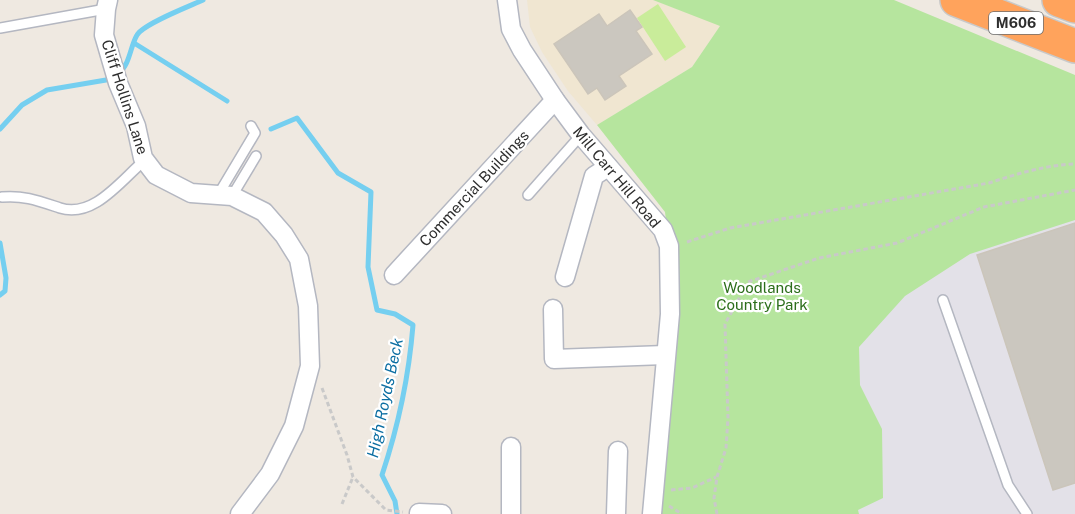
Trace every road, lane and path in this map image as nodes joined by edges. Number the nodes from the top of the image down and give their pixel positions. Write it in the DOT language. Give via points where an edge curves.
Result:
graph roads {
  1 [pos="507,0"];
  2 [pos="957,0"];
  3 [pos="1059,0"];
  4 [pos="107,4"];
  5 [pos="1075,6"];
  6 [pos="0,28"];
  7 [pos="1075,46"];
  8 [pos="555,100"];
  9 [pos="251,126"];
  10 [pos="580,135"];
  11 [pos="256,156"];
  12 [pos="145,160"];
  13 [pos="1075,164"];
  14 [pos="608,167"];
  15 [pos="1075,190"];
  16 [pos="528,195"];
  17 [pos="225,196"];
  18 [pos="2,197"];
  19 [pos="669,246"];
  20 [pos="394,275"];
  21 [pos="565,277"];
  22 [pos="943,300"];
  23 [pos="553,309"];
  24 [pos="665,355"];
  25 [pos="310,366"];
  26 [pos="511,447"];
  27 [pos="618,451"];
  28 [pos="353,477"];
  29 [pos="717,477"];
  30 [pos="670,499"];
  31 [pos="342,504"];
  32 [pos="414,512"];
  33 [pos="240,514"];
  34 [pos="442,514"];
  35 [pos="511,514"];
  36 [pos="616,514"];
  37 [pos="652,514"];
  38 [pos="717,514"];
  39 [pos="1027,514"];
  1 -- 8 [label="street, Mill Carr Hill Road" via="514,36"];
  2 -- 7 [label="highway, M606"];
  3 -- 5 [label="highway, M606"];
  4 -- 6 [label="lane"];
  4 -- 12 [label="street, Cliff Hollins Lane" via="104,35"];
  8 -- 10 [label="street, Mill Carr Hill Road"];
  8 -- 20 [label="street, Commercial Buildings"];
  9 -- 17 [label="lane" via="255,134"];
  10 -- 14 [label="street, Mill Carr Hill Road"];
  10 -- 16 [label="lane"];
  11 -- 17 [label="lane"];
  12 -- 17 [label="street, Cliff Hollins Lane" via="156,175 191,193"];
  12 -- 18 [label="lane" via="103,197 80,209 63,209 28,196"];
  13 -- 19 [label="path" via="730,228"];
  14 -- 19 [label="street, Mill Carr Hill Road" via="663,230"];
  14 -- 21 [label="street" via="594,176"];
  15 -- 29 [label="path" via="984,207 897,243 819,258 748,282 725,324 728,418 726,448"];
  17 -- 25 [label="street, Cliff Hollins Lane" via="264,212 298,259 308,306"];
  19 -- 24 [label="street, Mill Carr Hill Road" via="670,314"];
  22 -- 39 [label="lane" via="1008,485"];
  23 -- 24 [label="street" via="554,359"];
  24 -- 37 [label="street, Mill Carr Hill Road"];
  25 -- 28 [label="path" via="320,382"];
  25 -- 33 [label="street, Cliff Hollins Lane" via="294,426 270,474"];
  26 -- 35 [label="street"];
  27 -- 36 [label="street"];
  28 -- 31 [label="path"];
  28 -- 32 [label="path" via="386,510"];
  29 -- 30 [label="path" via="692,488 670,490"];
  29 -- 38 [label="path"];
  32 -- 34 [label="street"];
}
